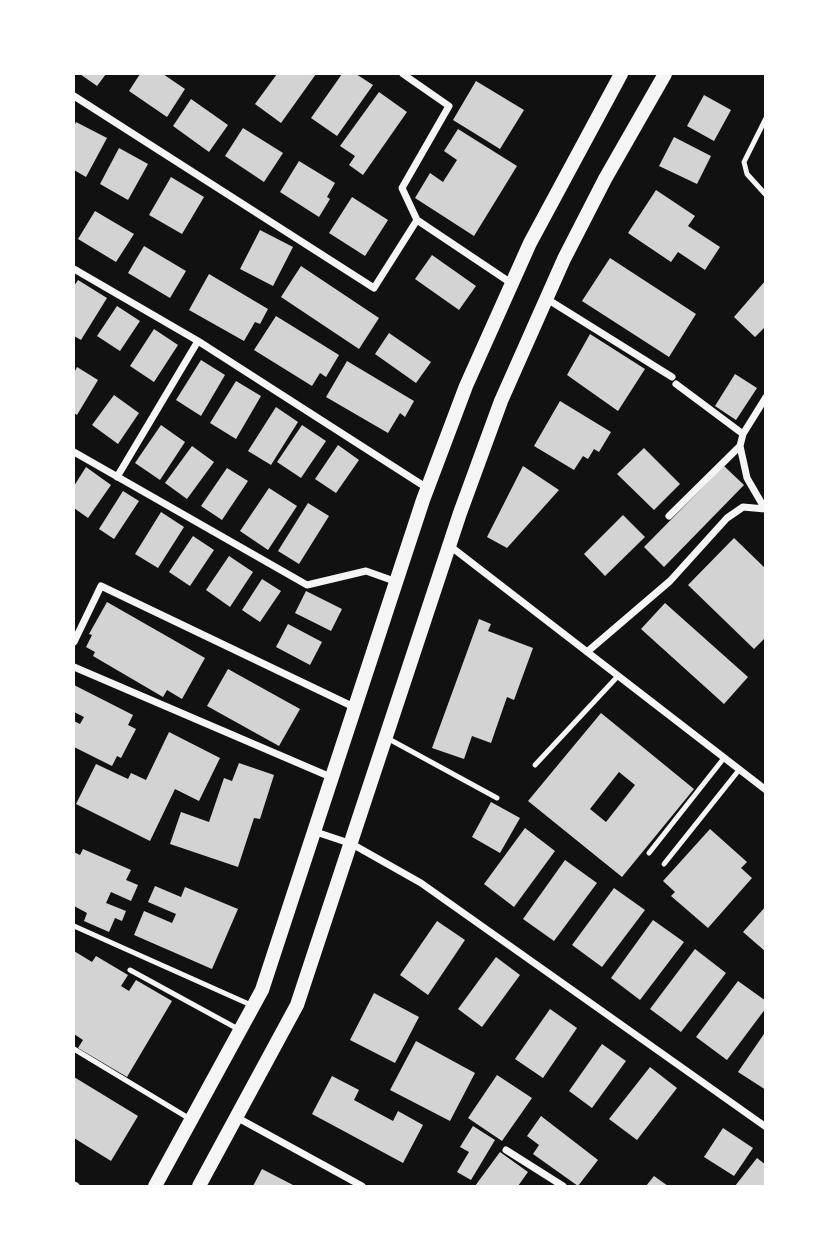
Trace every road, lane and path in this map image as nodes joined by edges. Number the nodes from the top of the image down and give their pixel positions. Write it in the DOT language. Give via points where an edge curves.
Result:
graph roads {
  1 [pos="403,74"];
  2 [pos="621,74"];
  3 [pos="665,74"];
  4 [pos="74,96"];
  5 [pos="765,118"];
  6 [pos="765,195"];
  7 [pos="417,220"];
  8 [pos="74,269"];
  9 [pos="512,283"];
  10 [pos="547,298"];
  11 [pos="198,341"];
  12 [pos="765,397"];
  13 [pos="743,434"];
  14 [pos="740,446"];
  15 [pos="74,452"];
  16 [pos="117,477"];
  17 [pos="428,489"];
  18 [pos="765,509"];
  19 [pos="669,516"];
  20 [pos="449,545"];
  21 [pos="397,582"];
  22 [pos="74,642"];
  23 [pos="587,652"];
  24 [pos="74,667"];
  25 [pos="618,676"];
  26 [pos="356,708"];
  27 [pos="387,738"];
  28 [pos="724,758"];
  29 [pos="534,765"];
  30 [pos="739,770"];
  31 [pos="333,779"];
  32 [pos="765,790"];
  33 [pos="497,798"];
  34 [pos="316,832"];
  35 [pos="352,844"];
  36 [pos="649,853"];
  37 [pos="664,864"];
  38 [pos="74,926"];
  39 [pos="130,971"];
  40 [pos="254,1006"];
  41 [pos="241,1030"];
  42 [pos="74,1049"];
  43 [pos="238,1118"];
  44 [pos="192,1121"];
  45 [pos="765,1127"];
  46 [pos="506,1150"];
  47 [pos="155,1186"];
  48 [pos="199,1186"];
  49 [pos="362,1186"];
  50 [pos="563,1186"];
  1 -- 7 [label="street" via="449,106 402,188"];
  2 -- 9 [label="main road" via="571,161"];
  3 -- 10 [label="main road" via="605,179"];
  4 -- 7 [label="street" via="374,288"];
  5 -- 6 [label="lane" via="744,162 747,174"];
  7 -- 9 [label="street"];
  8 -- 11 [label="street"];
  9 -- 17 [label="main road" via="466,386"];
  10 -- 13 [label="street" via="674,380"];
  10 -- 20 [label="main road" via="501,401"];
  11 -- 16 [label="street"];
  11 -- 17 [label="street"];
  12 -- 13 [label="street"];
  13 -- 14 [label="street"];
  14 -- 18 [label="street" via="747,478"];
  14 -- 19 [label="street"];
  15 -- 16 [label="street"];
  16 -- 21 [label="street" via="307,585 366,571"];
  17 -- 21 [label="main road"];
  18 -- 23 [label="street" via="743,507 727,518 662,588"];
  20 -- 23 [label="street"];
  20 -- 27 [label="main road"];
  21 -- 26 [label="main road"];
  22 -- 26 [label="street" via="101,586"];
  23 -- 25 [label="street"];
  24 -- 31 [label="street"];
  25 -- 28 [label="street"];
  25 -- 29 [label="lane"];
  26 -- 31 [label="main road"];
  27 -- 33 [label="lane"];
  27 -- 35 [label="main road"];
  28 -- 30 [label="street"];
  28 -- 36 [label="lane"];
  30 -- 32 [label="street"];
  30 -- 37 [label="lane"];
  31 -- 34 [label="main road"];
  34 -- 35 [label="street"];
  34 -- 40 [label="main road"];
  35 -- 43 [label="main road" via="297,1005"];
  35 -- 45 [label="street" via="421,883"];
  38 -- 40 [label="lane"];
  39 -- 41 [label="lane"];
  40 -- 41 [label="main road"];
  41 -- 44 [label="main road"];
  42 -- 44 [label="lane"];
  43 -- 48 [label="main road"];
  43 -- 49 [label="street"];
  44 -- 47 [label="main road"];
  46 -- 50 [label="street"];
}
